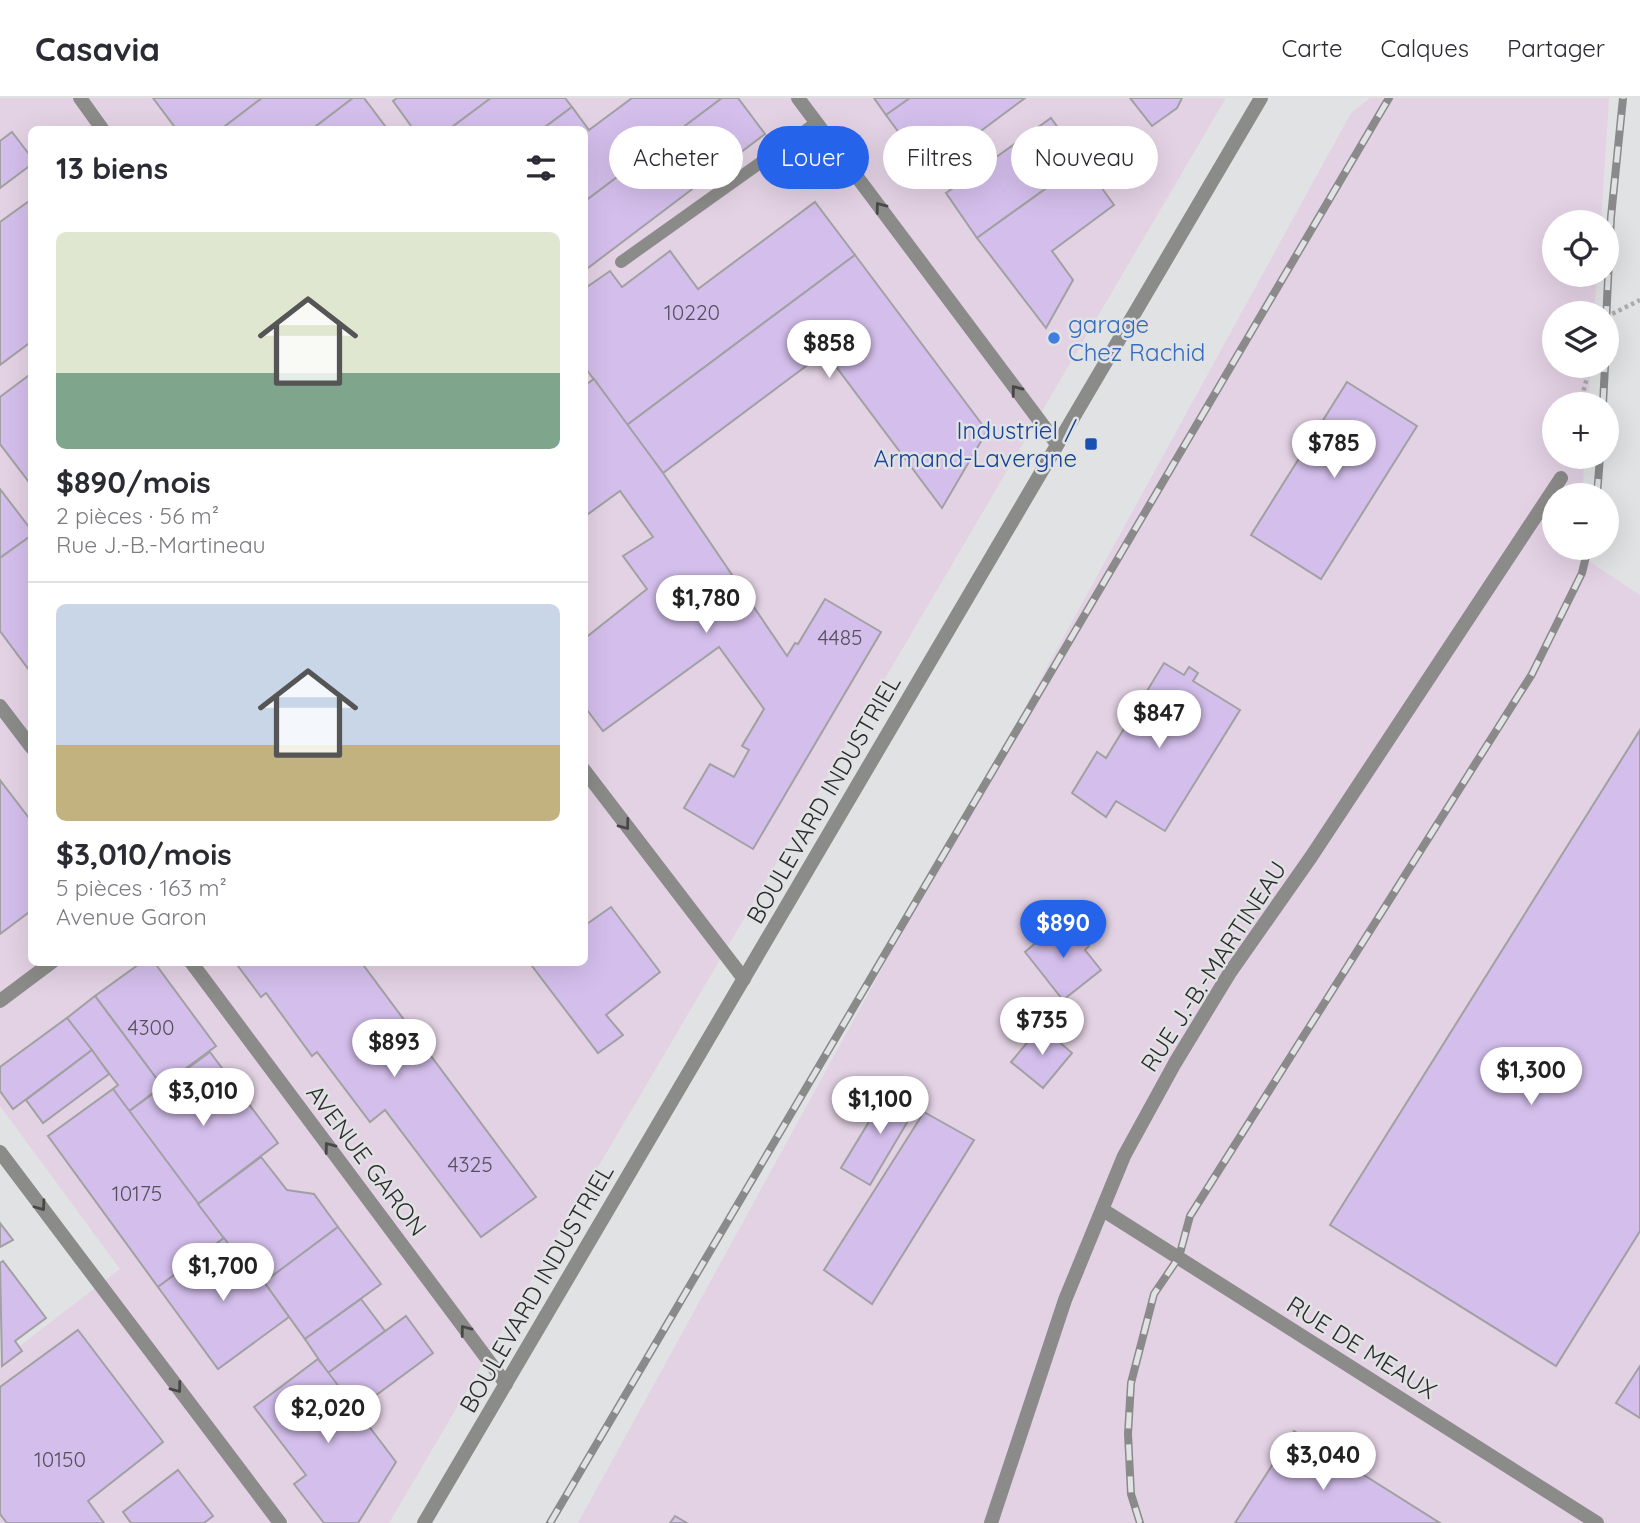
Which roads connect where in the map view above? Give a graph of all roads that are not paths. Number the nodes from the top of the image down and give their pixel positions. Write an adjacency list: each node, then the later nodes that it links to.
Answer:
1 (80, 98): 5 (street)
2 (798, 98): 4 (street)
3 (1261, 98): 7 (street, BOULEVARD INDUSTRIEL)
4 (816, 122): 6 (lane); 7 (street, one-way to 4)
5 (100, 126)
6 (621, 262)
7 (1057, 444): 14 (street, BOULEVARD INDUSTRIEL)
8 (1561, 478): 17 (street, RUE J.-B.-MARTINEAU)
9 (0, 706): 10 (street)
10 (28, 743)
11 (588, 775): 14 (street, one-way to 14)
12 (47, 966): 15 (street)
13 (194, 966): 18 (street, AVENUE GARON, one-way to 13)
14 (744, 979): 18 (street, BOULEVARD INDUSTRIEL)
15 (0, 1001)
16 (0, 1152): 19 (street, one-way to 19)
17 (1103, 1210): 21 (street, RUE J.-B.-MARTINEAU); 22 (street, RUE DE MEAUX)
18 (506, 1384): 20 (street, BOULEVARD INDUSTRIEL)
19 (280, 1523)
20 (424, 1523)
21 (991, 1523)
22 (1597, 1523)

